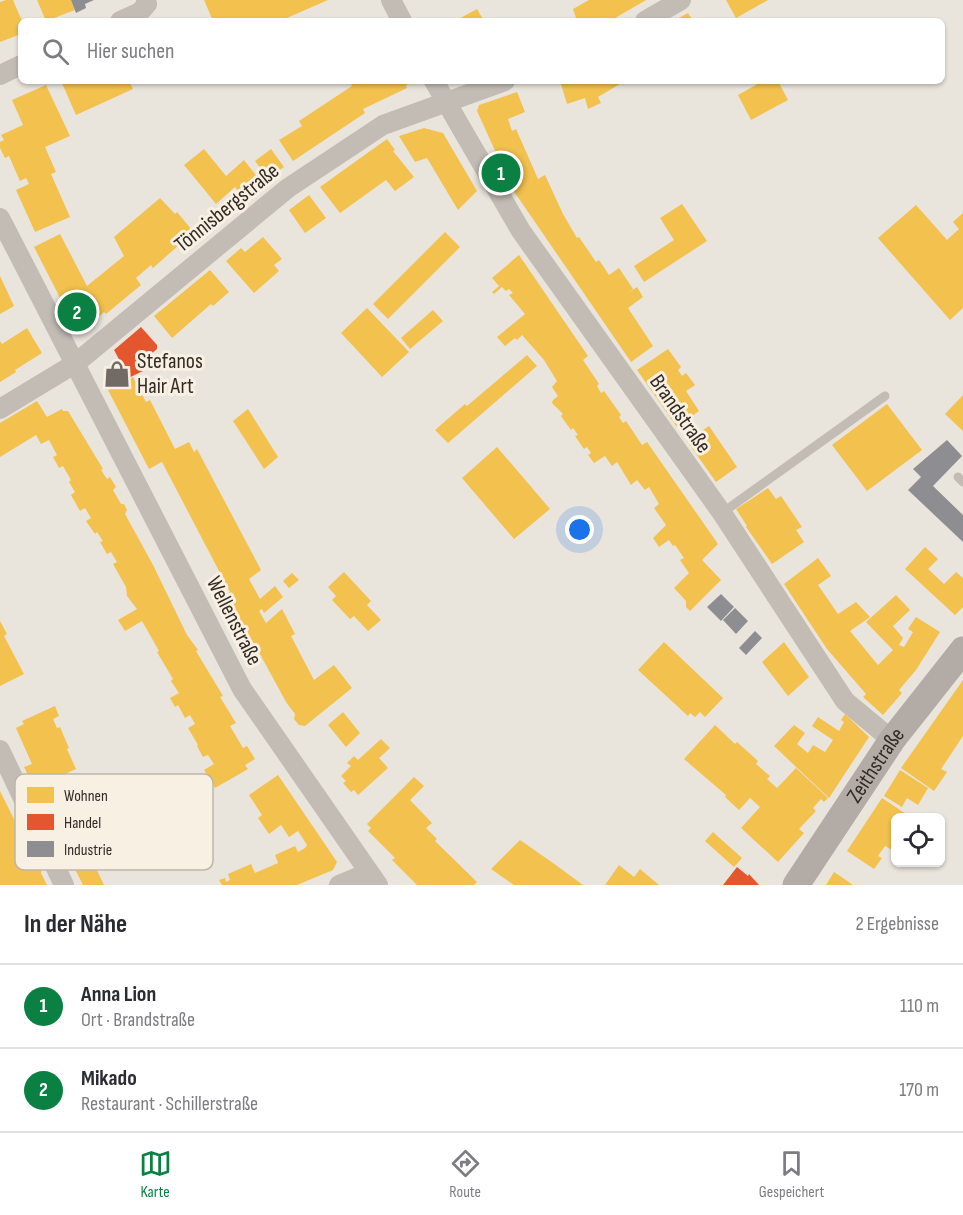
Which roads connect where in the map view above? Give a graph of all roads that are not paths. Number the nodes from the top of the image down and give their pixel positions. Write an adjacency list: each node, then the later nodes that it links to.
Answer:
1 (391, 0): 5 (street)
2 (681, 0): 6 (street)
3 (150, 1): 4 (street)
4 (127, 18)
5 (400, 18)
6 (650, 18)
7 (18, 66): 8 (street)
8 (0, 75)
9 (436, 84): 11 (street, Brandstraße)
10 (498, 84): 11 (street, Tönnisbergstraße)
11 (445, 103): 13 (street, Tönnisbergstraße); 16 (street, Brandstraße)
12 (0, 218): 13 (street, Wellenstraße)
13 (76, 363): 15 (street, Tönnisbergstraße); 22 (street, Wellenstraße)
14 (885, 396): 16 (lane)
15 (0, 409)
16 (722, 513): 18 (street, Brandstraße)
17 (963, 650): 18 (street, Zeithstraße)
18 (892, 740): 25 (street, Zeithstraße)
19 (0, 750): 20 (street)
20 (15, 782)
21 (57, 870): 23 (street)
22 (373, 879): 24 (street)
23 (64, 885)
24 (339, 885)
25 (796, 885)

